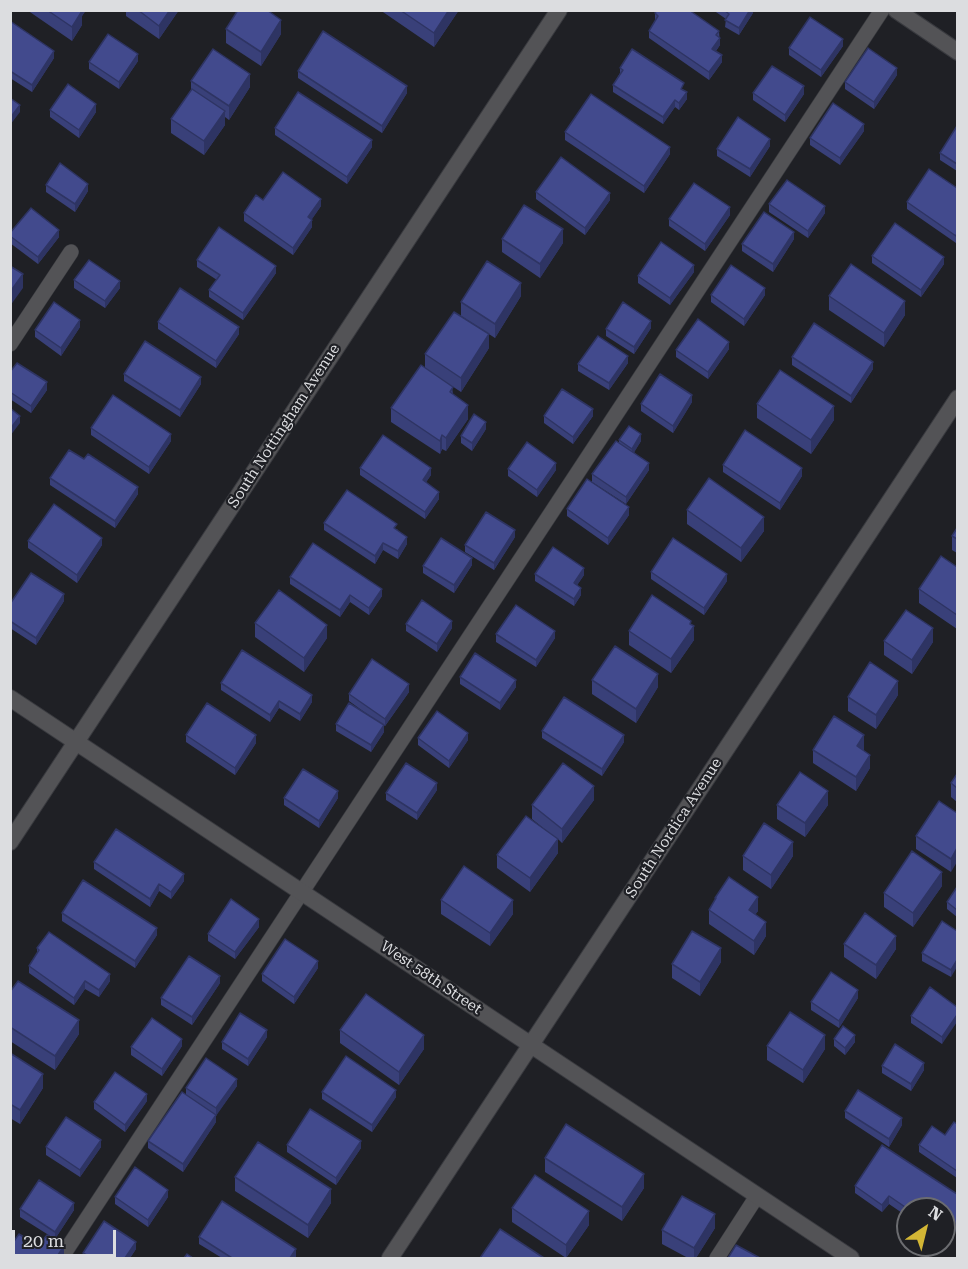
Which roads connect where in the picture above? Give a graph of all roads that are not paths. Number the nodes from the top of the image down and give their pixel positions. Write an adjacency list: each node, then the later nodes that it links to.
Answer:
1 (559, 10): 9 (street, South Nottingham Avenue)
2 (882, 10): 11 (lane)
3 (896, 10): 4 (street)
4 (957, 52)
5 (71, 252): 6 (lane)
6 (10, 344)
7 (957, 398): 12 (street, South Nordica Avenue)
8 (10, 698): 9 (street, West 58th Street)
9 (76, 741): 10 (street, South Nottingham Avenue); 11 (street, West 58th Street)
10 (10, 843)
11 (302, 892): 12 (street, West 58th Street); 14 (lane)
12 (531, 1045): 13 (street, West 58th Street); 15 (street, South Nordica Avenue)
13 (757, 1196): 16 (lane); 17 (street, West 58th Street)
14 (61, 1258)
15 (390, 1258)
16 (717, 1258)
17 (850, 1258)

